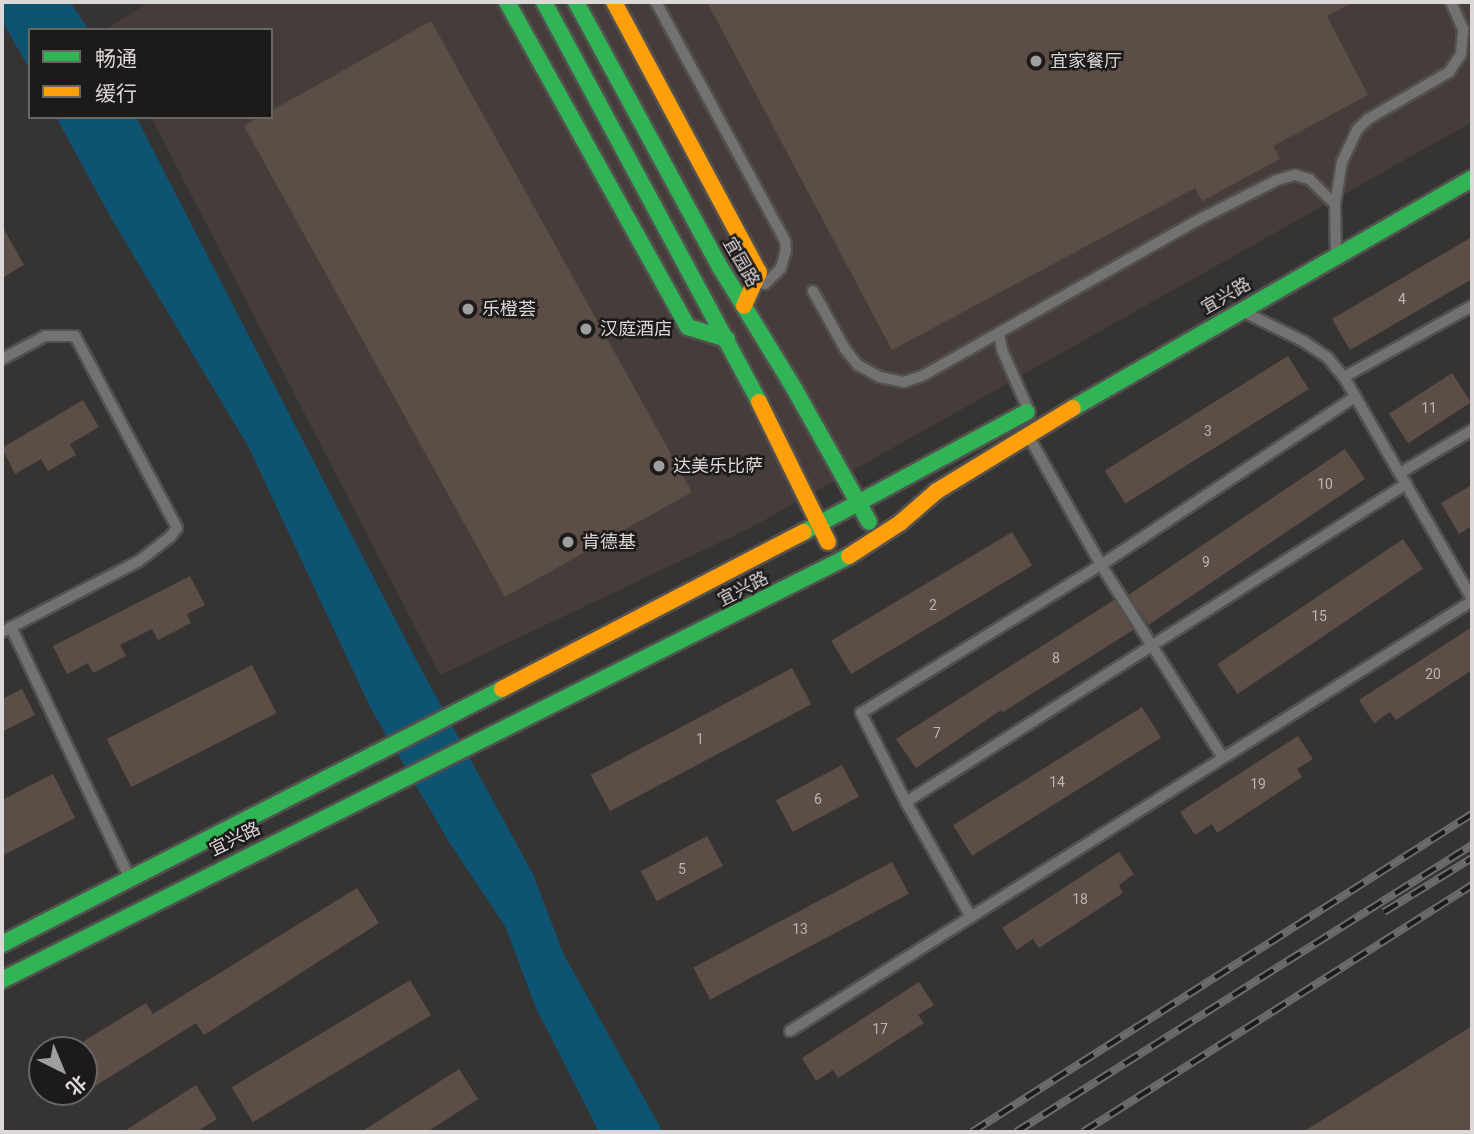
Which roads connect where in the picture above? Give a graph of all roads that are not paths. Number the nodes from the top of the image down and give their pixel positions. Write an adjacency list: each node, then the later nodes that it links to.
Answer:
1 (507, 2): 17 (street)
2 (544, 2): 17 (street)
3 (576, 2): 13 (street, 宜园路)
4 (614, 2): 13 (street)
5 (656, 2): 13 (lane)
6 (1451, 2): 8 (lane)
7 (1472, 179): 11 (street, 宜兴路)
8 (1335, 204): 9 (lane); 16 (lane)
9 (1343, 232): 10 (street); 11 (lane)
10 (1313, 249)
11 (1335, 256): 15 (street, 宜兴路)
12 (813, 291): 16 (lane)
13 (744, 306): 25 (street, 宜园路)
14 (1472, 306): 19 (lane)
15 (1240, 310): 19 (lane); 23 (street, 宜兴路)
16 (999, 334): 21 (lane)
17 (727, 339): 26 (street)
18 (2, 359): 31 (lane)
19 (1345, 377): 20 (lane)
20 (1356, 397): 24 (lane); 29 (lane)
21 (1034, 408): 23 (lane); 25 (street, 宜兴路)
22 (1472, 430): 24 (lane)
23 (1032, 432): 27 (street, 宜兴路); 29 (lane)
24 (1403, 478): 30 (lane); 32 (lane)
25 (859, 503): 26 (street, 宜兴路); 27 (street, 宜园路)
26 (820, 524): 28 (street); 35 (street, 宜兴路)
27 (878, 539): 28 (street, 宜兴路)
28 (838, 563): 38 (street, 宜兴路)
29 (1101, 565): 32 (lane); 34 (lane)
30 (1472, 600): 33 (lane)
31 (6, 629): 35 (lane)
32 (1153, 645): 33 (lane); 34 (lane)
33 (1223, 758): 36 (lane)
34 (906, 802): 36 (lane)
35 (130, 879): 37 (street, 宜兴路)
36 (971, 917): 39 (lane)
37 (2, 944)
38 (2, 980)
39 (790, 1031)

